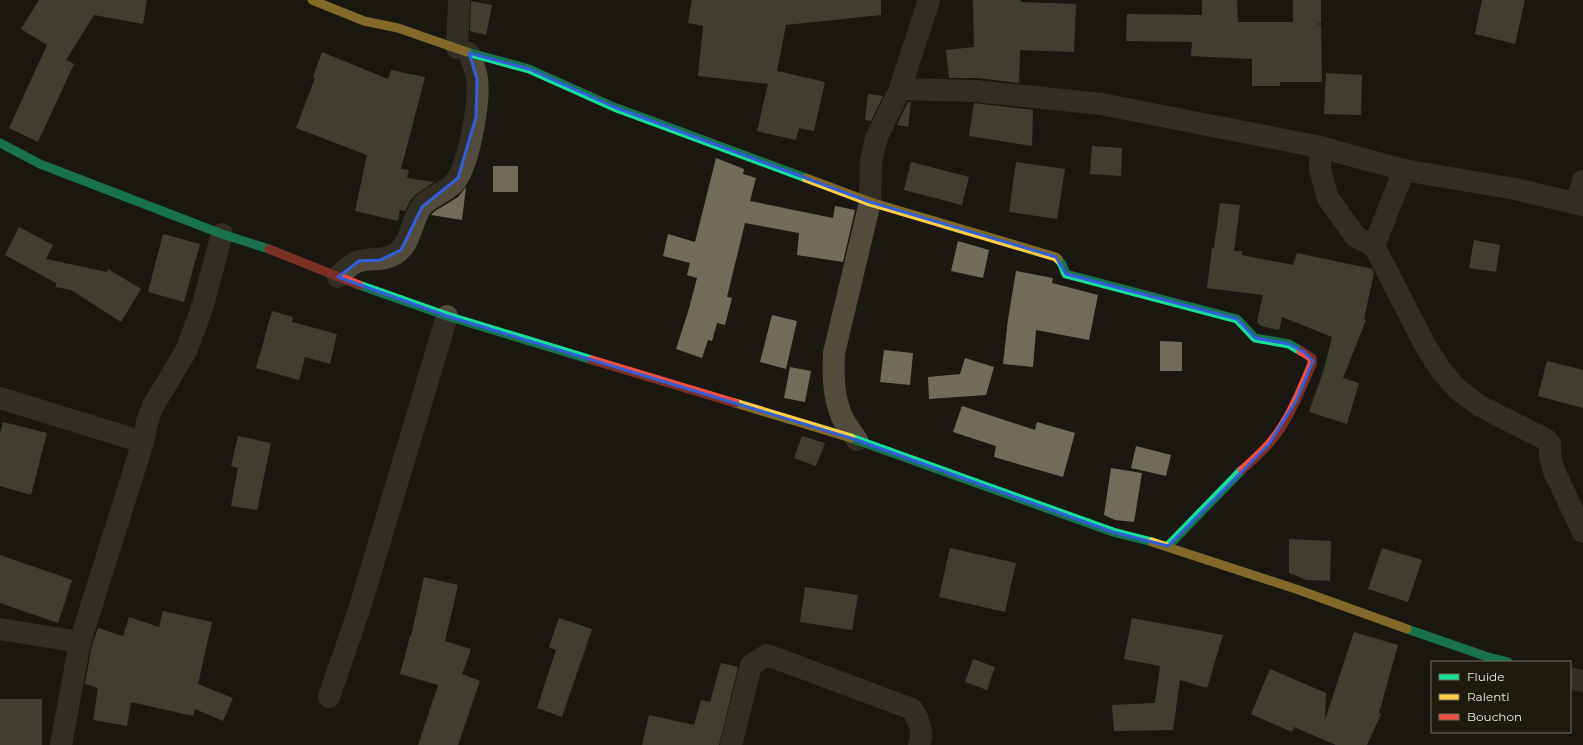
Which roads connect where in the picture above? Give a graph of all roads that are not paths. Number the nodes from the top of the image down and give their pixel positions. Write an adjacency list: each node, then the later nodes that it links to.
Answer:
1 (312, 0): 4 (street)
2 (459, 0): 4 (street)
3 (928, 0): 5 (street)
4 (463, 50): 10 (street); 14 (street)
5 (900, 89): 7 (street); 10 (street)
6 (0, 143): 12 (street)
7 (1320, 147): 8 (street); 13 (street)
8 (1404, 170): 11 (street); 13 (street)
9 (1583, 181): 11 (street)
10 (870, 202): 17 (street); 20 (street)
11 (1580, 204)
12 (222, 234): 14 (street); 18 (street)
13 (1374, 246): 19 (street)
14 (338, 277): 15 (street)
15 (447, 316): 17 (street); 26 (street)
16 (0, 398): 18 (street)
17 (856, 440): 20 (street)
18 (143, 442): 22 (street)
19 (1583, 532)
20 (1168, 546): 23 (street)
21 (0, 628): 22 (street)
22 (80, 642): 27 (street)
23 (1504, 661)
24 (1571, 678): 25 (street)
25 (1583, 681)
26 (329, 697)
27 (61, 745)
28 (731, 745): 29 (street)
29 (919, 745)

